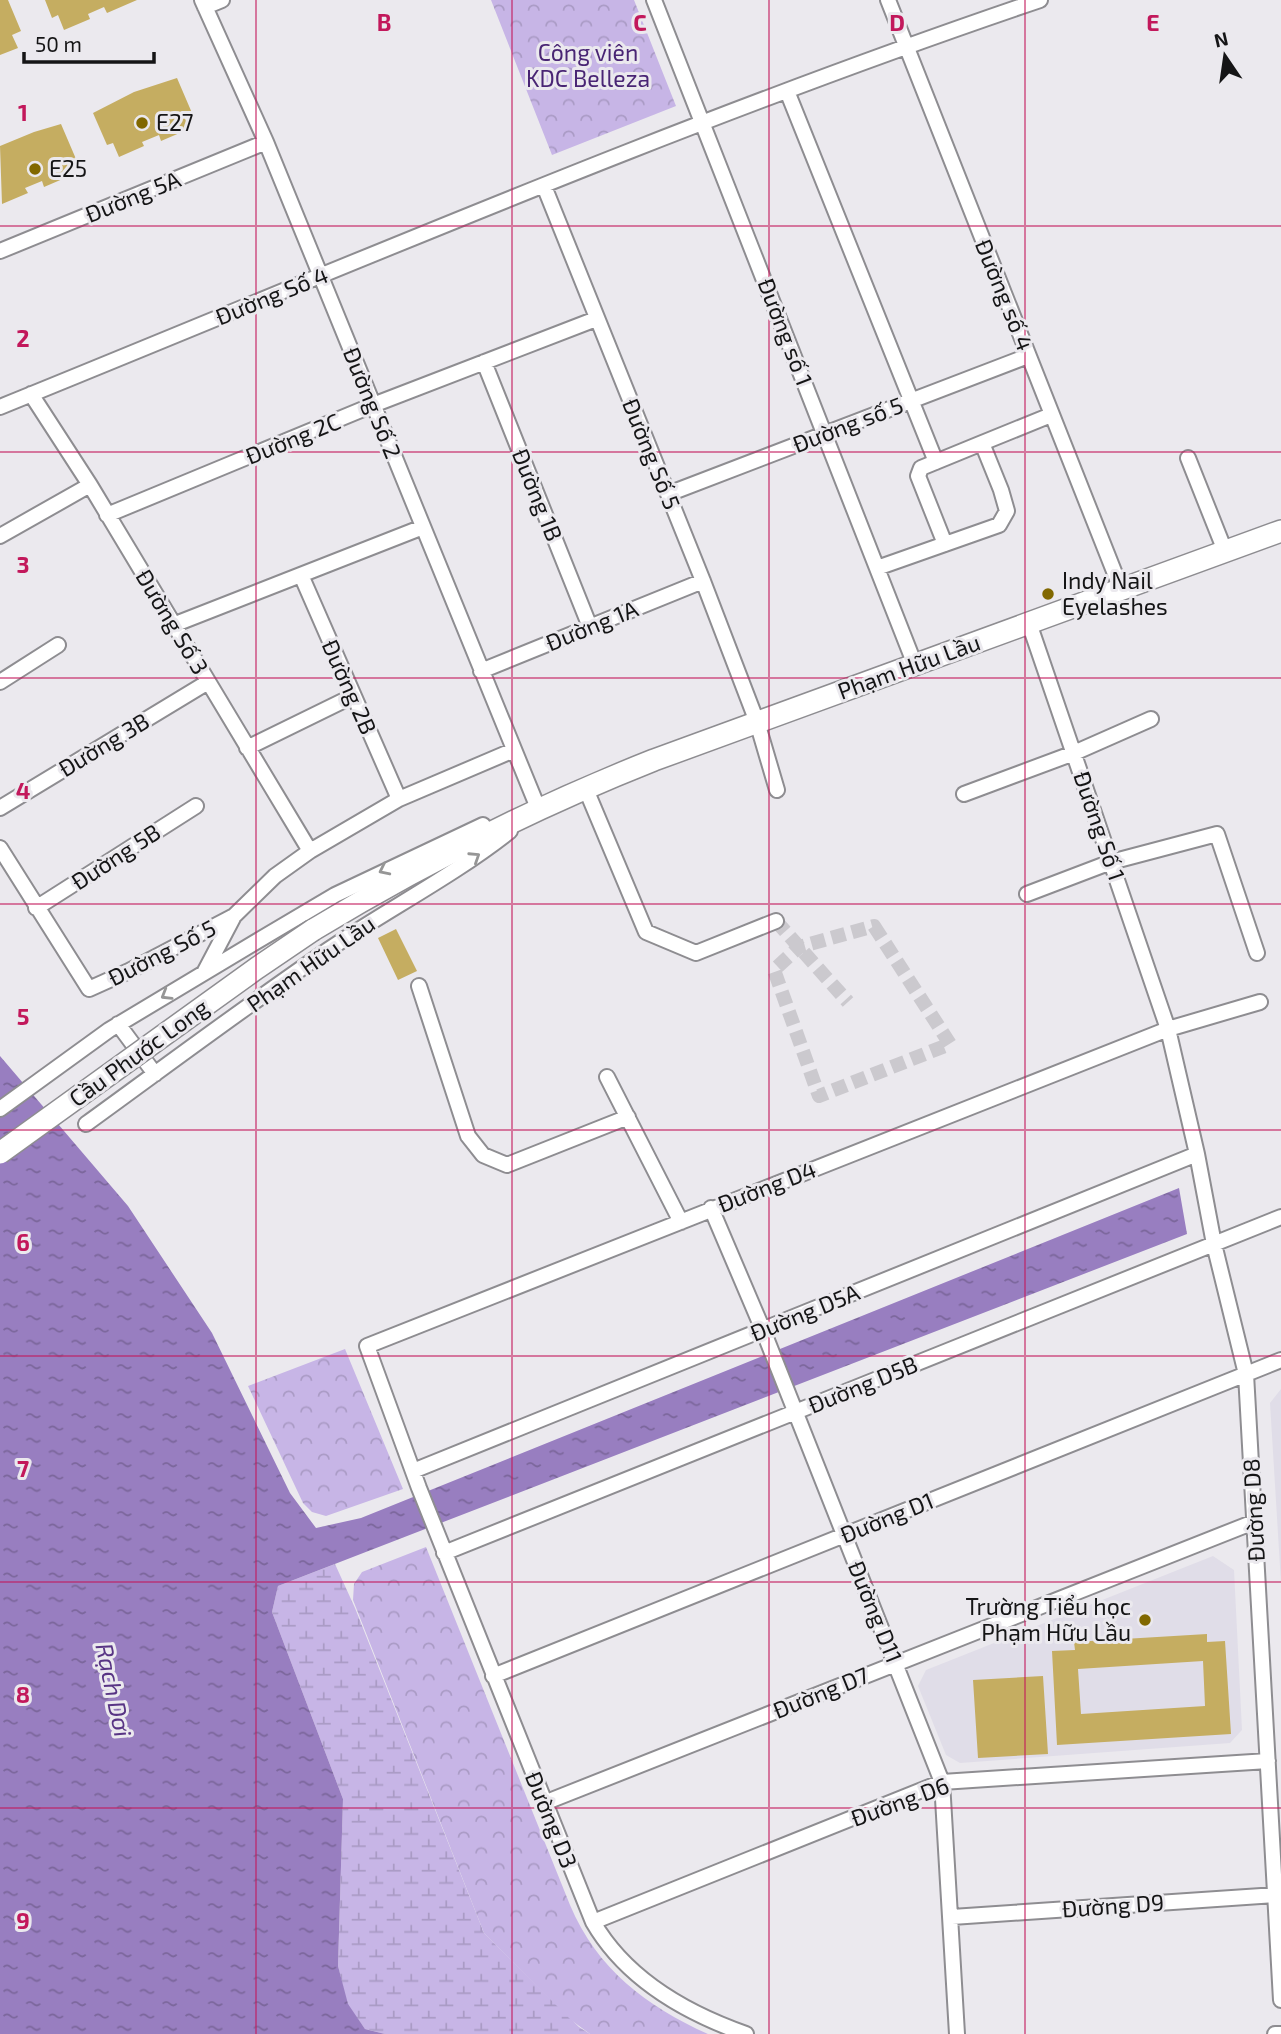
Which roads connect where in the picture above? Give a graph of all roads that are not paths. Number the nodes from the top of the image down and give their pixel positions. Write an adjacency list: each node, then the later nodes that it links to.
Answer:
1 (222, 0): 5 (street)
2 (654, 0): 8 (street, Đường số 1)
3 (888, 0): 6 (street, Đường số 4)
4 (1040, 0): 6 (street)
5 (204, 3): 9 (street, Đường Số 2)
6 (906, 46): 7 (street); 14 (street, Đường số 4)
7 (786, 91): 8 (street); 17 (street)
8 (703, 124): 10 (street); 21 (street, Đường số 1)
9 (266, 142): 11 (street, Đường 5A); 12 (street, Đường Số 2)
10 (544, 186): 12 (street, Đường Số 4); 13 (street, Đường Số 5)
11 (0, 251)
12 (321, 276): 16 (street, Đường Số 4); 18 (street, Đường Số 2)
13 (596, 319): 15 (street, Đường 2C); 26 (street, Đường Số 5)
14 (1028, 356): 17 (street, Đường số 5); 20 (street, Đường số 4)
15 (484, 362): 18 (street, Đường 2C); 39 (street, Đường 1B)
16 (31, 394): 19 (street, Đường Số 4); 25 (street, Đường Số 3)
17 (911, 401): 21 (street, Đường số 5); 24 (street)
18 (373, 405): 27 (street, Đường 2C); 28 (street, Đường Số 2)
19 (0, 407)
20 (1051, 415): 22 (street); 36 (street, Đường số 4)
21 (825, 434): 26 (street, Đường số 5); 33 (street, Đường số 1)
22 (982, 443): 24 (street); 31 (street)
23 (1188, 457): 32 (street)
24 (936, 462): 31 (street)
25 (90, 485): 27 (street, Đường Số 3); 30 (street)
26 (668, 494): 35 (street, Đường Số 5)
27 (107, 515): 38 (street, Đường Số 3)
28 (423, 527): 34 (street); 42 (street, Đường Số 2)
29 (1281, 531): 32 (main road, Phạm Hữu Lầu)
30 (0, 536)
31 (945, 544): 33 (street)
32 (1225, 551): 36 (main road, Phạm Hữu Lầu)
33 (877, 568): 41 (street, Đường số 1)
34 (300, 575): 38 (street); 45 (street, Đường 2B)
35 (703, 581): 39 (street, Đường 1A); 47 (street, Đường Số 5)
36 (1121, 589): 37 (main road, Phạm Hữu Lầu)
37 (1029, 623): 41 (main road, Phạm Hữu Lầu); 50 (street, Đường Số 1)
38 (173, 625): 44 (street, Đường Số 3)
39 (590, 627): 42 (street, Đường 1A)
40 (58, 645): 43 (street)
41 (915, 665): 47 (main road, Phạm Hữu Lầu)
42 (481, 671): 49 (street, Đường Số 2)
43 (0, 682)
44 (208, 682): 48 (street, Đường Số 3); 56 (street, Đường 3B)
45 (353, 696): 48 (street); 54 (street, Đường 2B)
46 (1151, 719): 50 (street)
47 (757, 723): 51 (main road, Phạm Hữu Lầu); 52 (street, Đường Số 5)
48 (247, 748): 59 (street, Đường Số 3)
49 (514, 750): 54 (street); 57 (street, Đường Số 2)
50 (1074, 753): 53 (street); 60 (street, Đường Số 1)
51 (585, 788): 57 (main road, Phạm Hữu Lầu); 64 (street)
52 (777, 790)
53 (964, 794)
54 (398, 799): 59 (street)
55 (196, 806): 62 (street, Đường 5B)
56 (0, 808)
57 (538, 808): 65 (main road, Phạm Hữu Lầu); 67 (street, Phạm Hữu Lầu, one-way to 67); 72 (street, Phạm Hữu Lầu, one-way to 57)
58 (0, 848): 62 (street, Đường Số 5)
59 (310, 851): 63 (street)
60 (1111, 862): 61 (street); 66 (street); 71 (street, Đường Số 1)
61 (1027, 894)
62 (36, 908): 63 (street, Đường Số 5)
63 (233, 916): 67 (street)
64 (776, 920)
65 (313, 930): 77 (main road, Cầu Phước Long, bridge)
66 (1257, 953)
67 (205, 972): 70 (street, Phạm Hữu Lầu, one-way to 70)
68 (419, 986): 75 (street)
69 (1260, 1002): 71 (street, Đường D4)
70 (113, 1027): 72 (street); 74 (street, Cầu Phước Long)
71 (1168, 1029): 78 (street, Đường D8); 79 (street, Đường D4)
72 (155, 1074): 76 (street, Phạm Hữu Lầu)
73 (607, 1077): 75 (street)
74 (0, 1109)
75 (628, 1117): 81 (street)
76 (86, 1124)
77 (0, 1153)
78 (1197, 1154): 82 (street, Đường D8); 83 (street, Đường D5A)
79 (711, 1208): 81 (street, Đường D4); 83 (street, Đường D11)
80 (1281, 1217): 82 (street, Đường D5B)
81 (681, 1222): 87 (street, Đường D4)
82 (1214, 1244): 85 (street, Đường D8); 86 (street, Đường D5B)
83 (763, 1330): 86 (street, Đường D11); 87 (street, Đường D5A)
84 (1281, 1360): 85 (street, Đường D1)
85 (1246, 1374): 88 (street, Đường D8); 89 (street, Đường D1)
86 (793, 1406): 89 (street, Đường D11); 90 (street, Đường D5B)
87 (413, 1471): 90 (street, Đường D3)
88 (1254, 1522): 91 (street, Đường D7); 93 (street, Đường D8)
89 (844, 1535): 91 (street, Đường D11); 92 (street, Đường D1)
90 (444, 1553): 92 (street, Đường D3)
91 (895, 1664): 94 (street, Đường D11); 95 (street, Đường D7)
92 (493, 1676): 95 (street, Đường D3)
93 (1268, 1761): 94 (street, Đường D6); 96 (street, Đường D8)
94 (942, 1782): 97 (street, Đường D11); 98 (street, Đường D6)
95 (544, 1803): 98 (street, Đường D3)
96 (1275, 1895): 97 (street, Đường D9); 99 (street, Đường D8)
97 (951, 1917): 101 (street, Đường D11)
98 (593, 1922): 100 (street, Đường D3)
99 (1281, 2000)
100 (746, 2034)
101 (957, 2034)
102 (1275, 2034): 103 (street)
103 (1281, 2034)

